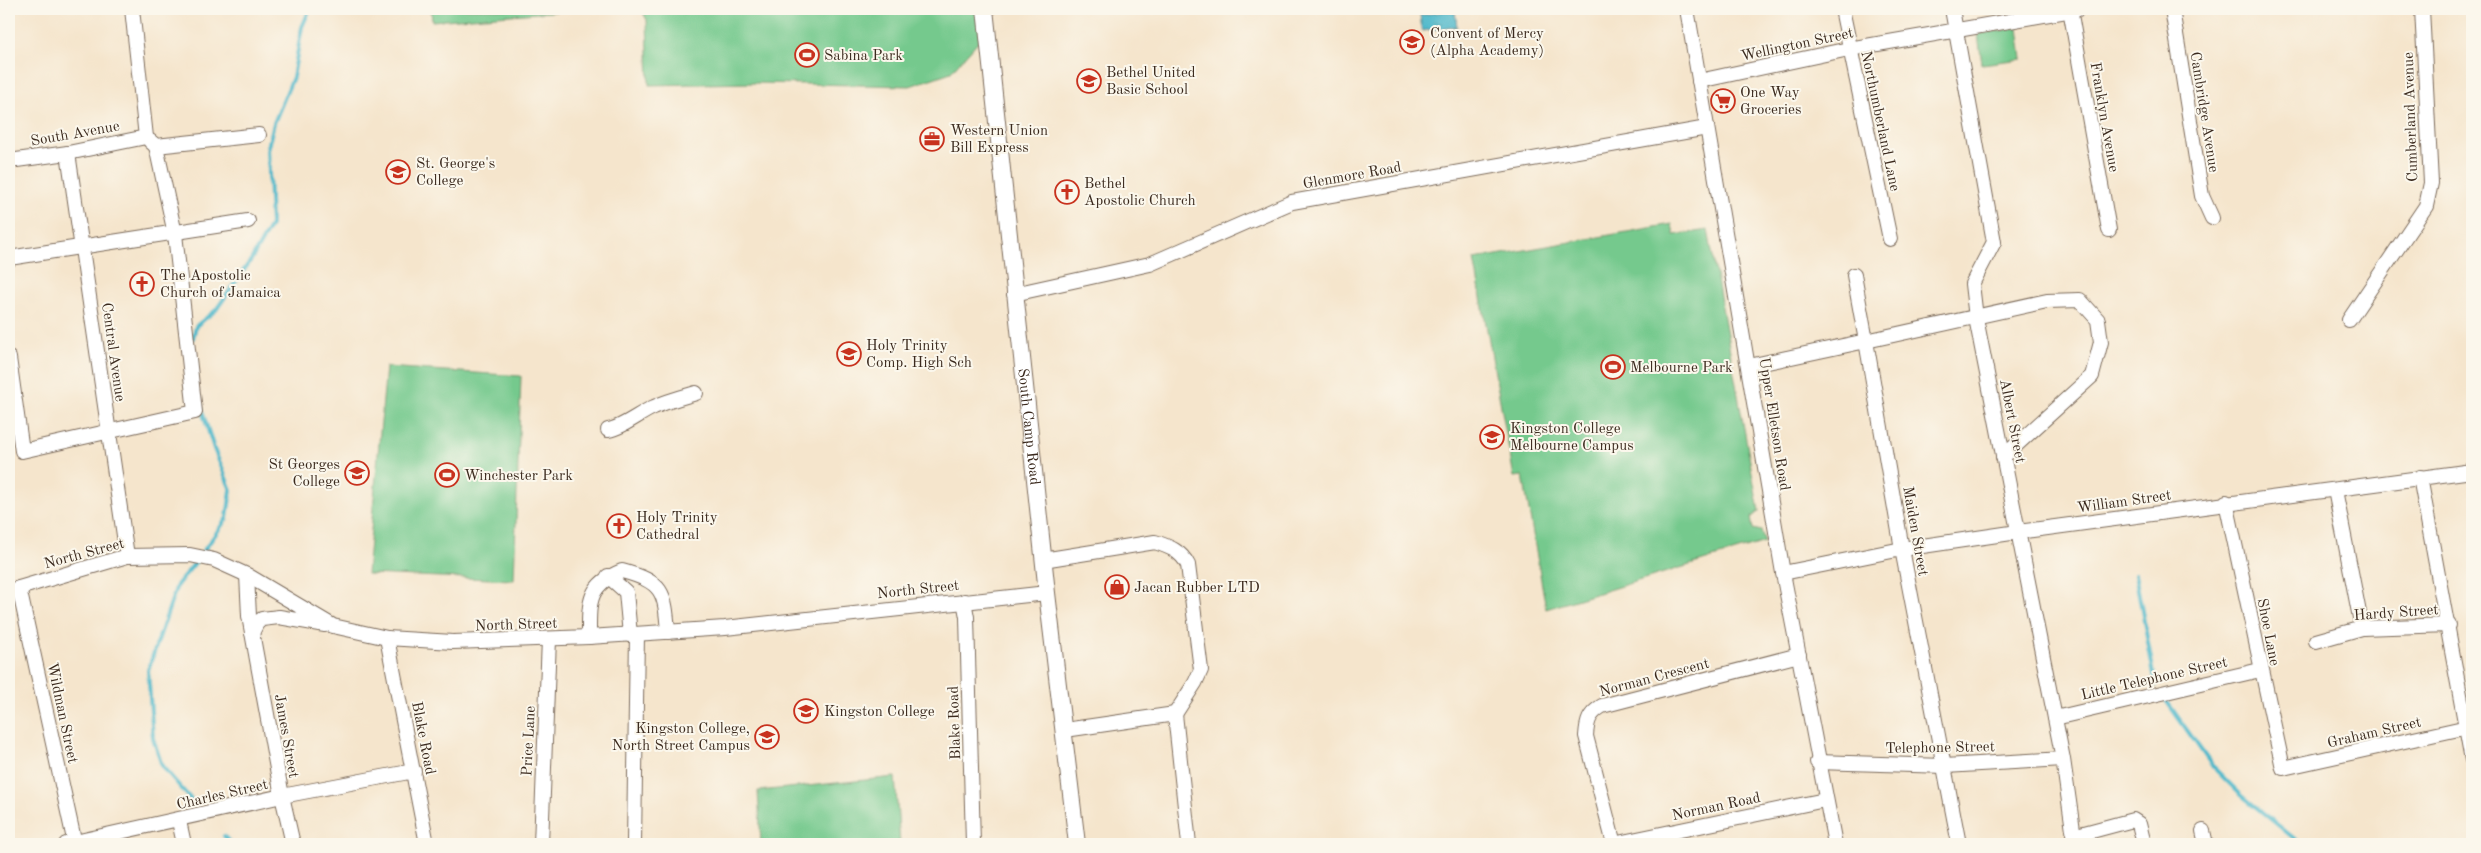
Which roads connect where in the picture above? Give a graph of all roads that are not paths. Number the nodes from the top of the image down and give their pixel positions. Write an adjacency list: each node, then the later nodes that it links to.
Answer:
1 (132, 9): 14 (street)
2 (985, 9): 25 (main road, South Camp Road)
3 (1688, 9): 11 (street, Upper Elletson Road)
4 (1842, 9): 10 (street, Northumberland Lane)
5 (1952, 9): 9 (street, Albert Street)
6 (2073, 9): 9 (street, Wellington Street); 19 (street, Franklyn Avenue)
7 (2172, 9): 17 (street, Cambridge Avenue)
8 (2422, 9): 27 (street, Cumberland Avenue)
9 (1955, 30): 10 (street, Wellington Street); 26 (street, Albert Street)
10 (1849, 49): 11 (street, Wellington Street); 21 (street, Northumberland Lane)
11 (1699, 81): 12 (street, Upper Elletson Road)
12 (1706, 128): 25 (street, Glenmore Road); 30 (street, Upper Elletson Road)
13 (259, 135): 14 (street, South Avenue)
14 (151, 142): 15 (street, South Avenue); 20 (street)
15 (68, 153): 16 (street, South Avenue); 22 (street, Central Avenue)
16 (9, 161)
17 (2212, 218)
18 (248, 221): 20 (street)
19 (2109, 230)
20 (175, 234): 22 (street); 33 (street)
21 (1890, 239)
22 (82, 246): 23 (street); 33 (street, Central Avenue)
23 (9, 258)
24 (1854, 275): 28 (street, Maiden Street)
25 (1014, 294): 42 (main road, South Camp Road)
26 (1976, 318): 28 (street); 34 (street, Albert Street); 34 (street)
27 (2349, 320)
28 (1866, 341): 30 (street); 40 (street, Maiden Street)
29 (9, 358): 33 (street)
30 (1749, 366): 43 (street, Upper Elletson Road)
31 (696, 393): 32 (street)
32 (608, 430)
33 (109, 431): 41 (street, Central Avenue)
34 (2003, 457): 39 (street, Albert Street)
35 (2472, 471): 36 (street, William Street)
36 (2420, 477): 37 (street, William Street); 51 (street)
37 (2335, 490): 38 (street, William Street); 53 (street)
38 (2226, 502): 39 (street, William Street); 62 (street, Shoe Lane)
39 (2018, 532): 40 (street, William Street); 64 (street, Albert Street)
40 (1902, 549): 43 (street, William Street); 70 (street, Maiden Street)
41 (127, 556): 44 (street, North Street); 47 (street, North Street)
42 (1043, 560): 49 (main road, South Camp Road); 63 (street)
43 (1782, 572): 61 (street, Upper Elletson Road)
44 (247, 575): 52 (street, North Street); 55 (street, James Street)
45 (638, 575): 46 (street); 48 (street); 54 (street)
46 (608, 576): 48 (street); 57 (street)
47 (14, 589): 77 (street, Wildman Street)
48 (626, 592): 56 (street)
49 (1047, 593): 50 (street, North Street); 66 (main road, South Camp Road)
50 (964, 601): 54 (street, North Street); 83 (street, Blake Road)
51 (2449, 624): 53 (street, Hardy Street); 65 (street)
52 (334, 626): 55 (street); 58 (street, North Street)
53 (2362, 628): 60 (street, Hardy Street)
54 (668, 632): 56 (street, North Street)
55 (252, 633): 73 (street, James Street)
56 (634, 634): 57 (street, North Street); 82 (street)
57 (589, 637): 59 (street, North Street)
58 (387, 638): 59 (street, North Street); 72 (street, Blake Road)
59 (549, 639): 81 (street, Price Lane)
60 (2316, 642)
61 (1799, 655): 69 (street, Upper Elletson Road); 86 (street, Norman Crescent)
62 (2260, 670): 64 (street, Little Telephone Street); 71 (street, Shoe Lane)
63 (1175, 714): 66 (street); 85 (street)
64 (2055, 718): 67 (street, Albert Street)
65 (2469, 727): 68 (street); 71 (street, Graham Street)
66 (1065, 730): 84 (main road, South Camp Road)
67 (2063, 759): 70 (street, Telephone Street); 76 (street, Albert Street)
68 (2472, 760)
69 (1817, 762): 70 (street, Telephone Street); 74 (street, Upper Elletson Road)
70 (1945, 766): 88 (street, Maiden Street)
71 (2283, 768)
72 (414, 771): 73 (street, Charles Street); 80 (street, Blake Road)
73 (282, 796): 75 (street, Charles Street); 79 (street, James Street)
74 (1825, 800): 86 (street, Norman Road); 87 (street, Upper Elletson Road)
75 (179, 821): 77 (street, Charles Street); 78 (street)
76 (2074, 840): 89 (street)
77 (72, 844)
78 (184, 844)
79 (293, 844)
80 (427, 844)
81 (541, 844)
82 (634, 844)
83 (974, 844)
84 (1077, 844)
85 (1189, 844)
86 (1613, 844)
87 (1835, 844)
88 (1959, 844)
89 (2144, 844)

